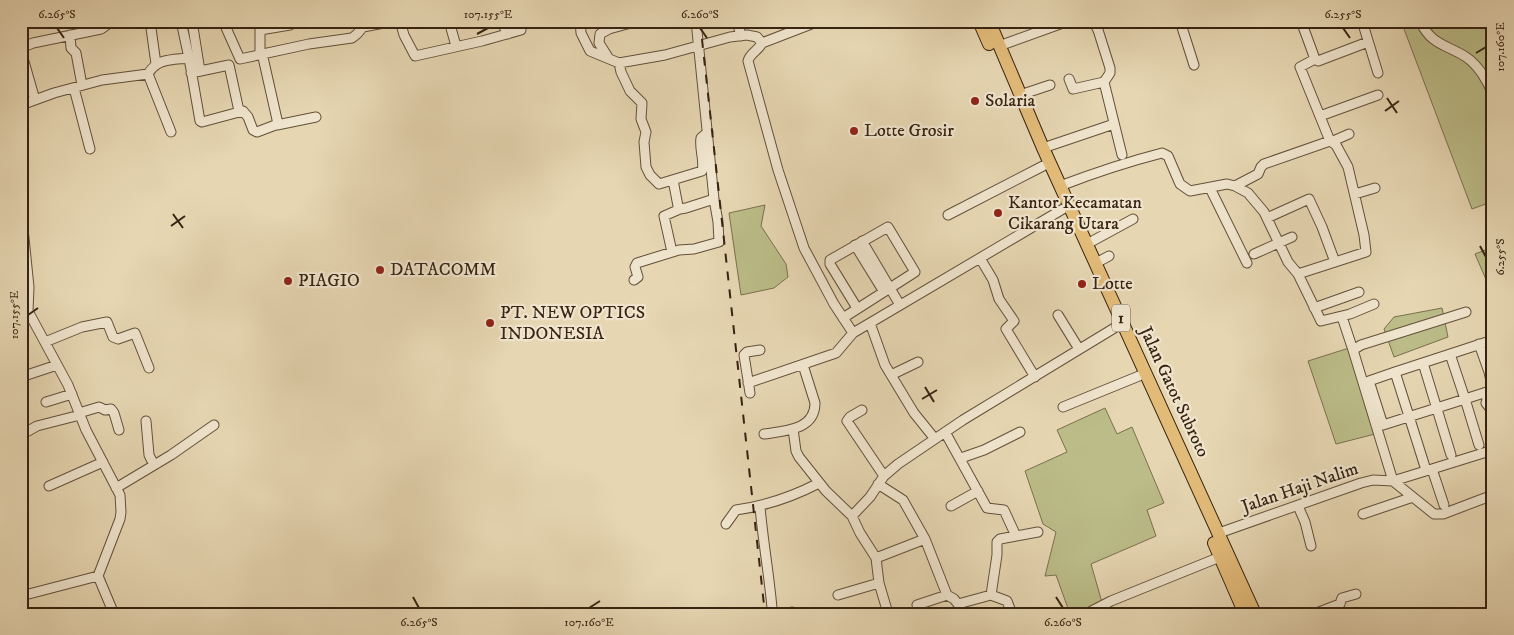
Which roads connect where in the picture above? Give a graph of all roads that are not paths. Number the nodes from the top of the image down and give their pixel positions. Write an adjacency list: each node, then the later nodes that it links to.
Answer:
1 (112, 21): 27 (street)
2 (150, 21): 39 (street)
3 (181, 21): 36 (street)
4 (192, 21): 41 (street)
5 (223, 21): 35 (street)
6 (292, 21): 35 (street)
7 (394, 21): 24 (street)
8 (400, 21): 32 (street)
9 (450, 21): 32 (street)
10 (501, 21): 26 (street)
11 (580, 21): 38 (street)
12 (638, 21): 38 (street)
13 (696, 21): 31 (street)
14 (737, 21): 28 (street)
15 (819, 21): 30 (street)
16 (979, 21): 65 (highway, Jalan Gatot Subroto / 1)
17 (989, 21): 33 (highway, Jalan Gatot Subroto / 1)
18 (1093, 21): 45 (street)
19 (1180, 21): 40 (street)
20 (1301, 21): 37 (street)
21 (1362, 21): 29 (street)
22 (1420, 21): 50 (street)
23 (1060, 24): 33 (street)
24 (360, 25): 35 (street)
25 (521, 30): 26 (street)
26 (508, 34): 32 (street)
27 (70, 35): 34 (street); 47 (street)
28 (741, 36): 30 (street); 31 (street)
29 (1368, 42): 37 (street); 42 (street)
30 (762, 43): 104 (street)
31 (698, 45): 38 (street); 59 (street)
32 (456, 46)
33 (999, 46): 48 (highway, Jalan Gatot Subroto / 1)
34 (21, 50): 51 (street)
35 (261, 54): 57 (street)
36 (189, 58): 39 (street); 41 (street)
37 (1315, 59): 54 (street)
38 (615, 62): 66 (street)
39 (156, 64): 43 (street)
40 (1194, 65)
41 (196, 72): 53 (street); 53 (street)
42 (1378, 73)
43 (148, 74): 47 (street); 58 (street)
44 (1069, 79): 45 (street)
45 (1104, 82): 56 (street)
46 (1050, 85): 48 (street)
47 (78, 87): 51 (street); 63 (street)
48 (1020, 95): 62 (highway, Jalan Gatot Subroto / 1)
49 (1378, 95): 54 (street)
50 (1493, 95)
51 (35, 100): 52 (street)
52 (21, 105)
53 (239, 111): 57 (street)
54 (1320, 116): 61 (street)
55 (316, 117): 57 (street)
56 (1114, 124): 62 (street); 64 (street)
57 (277, 126)
58 (171, 132)
59 (708, 132): 66 (street); 72 (street)
60 (1349, 134): 61 (street)
61 (1331, 141): 68 (street); 71 (street)
62 (1043, 148): 67 (highway, Jalan Gatot Subroto / 1)
63 (90, 149)
64 (1122, 155)
65 (1043, 166): 75 (highway, Jalan Gatot Subroto / 1); 76 (street)
66 (673, 180): 74 (street)
67 (1060, 186): 69 (street); 81 (highway, Jalan Gatot Subroto / 1)
68 (1235, 186): 69 (street); 77 (street)
69 (1210, 188): 89 (street)
70 (1375, 188): 71 (street)
71 (1355, 194): 87 (street)
72 (714, 199): 74 (street); 83 (street)
73 (21, 209): 90 (street)
74 (680, 209): 83 (street)
75 (1063, 210): 86 (street); 107 (highway, Jalan Gatot Subroto / 1)
76 (948, 215)
77 (1267, 218): 82 (street); 87 (street)
78 (1133, 219): 81 (street)
79 (1292, 237): 82 (street)
80 (858, 243): 93 (street); 93 (street); 99 (street)
81 (1087, 244): 88 (highway, Jalan Gatot Subroto / 1)
82 (1279, 244): 84 (street); 91 (street)
83 (672, 252): 92 (street)
84 (1254, 254)
85 (1109, 256): 88 (street)
86 (980, 258): 96 (street); 126 (street)
87 (1336, 262): 91 (street)
88 (1096, 263): 172 (highway, Jalan Gatot Subroto / 1)
89 (1247, 263)
90 (24, 266): 98 (street)
91 (1298, 274): 100 (street)
92 (634, 280)
93 (887, 290): 96 (street); 99 (street)
94 (1359, 292): 100 (street)
95 (1374, 304): 103 (street)
96 (900, 305): 106 (street)
97 (1493, 307): 105 (street)
98 (24, 308): 110 (street)
99 (857, 308): 104 (street)
100 (1314, 308): 103 (street)
101 (1466, 312): 114 (street)
102 (1058, 315): 112 (street)
103 (1342, 317): 114 (street)
104 (843, 318): 108 (street)
105 (1493, 318)
106 (870, 323): 108 (street); 123 (street)
107 (1116, 327): 112 (street); 125 (highway, Jalan Gatot Subroto / 1)
108 (853, 333): 119 (street)
109 (1493, 340): 111 (street)
110 (45, 342): 118 (street); 120 (street)
111 (1480, 344): 115 (street); 121 (street)
112 (1079, 349): 126 (street)
113 (760, 350): 127 (street)
114 (1353, 350): 156 (street)
115 (1450, 354): 117 (street); 131 (street)
116 (918, 362): 123 (street)
117 (1423, 363): 122 (street); 134 (street)
118 (57, 365): 124 (street); 130 (street)
119 (803, 365): 127 (street); 141 (street)
120 (149, 368)
121 (1491, 371): 128 (street)
122 (1395, 372): 138 (street); 138 (street)
123 (891, 375): 147 (street)
124 (21, 376)
125 (1139, 376): 133 (street); 176 (highway, Jalan Gatot Subroto / 1)
126 (1035, 377): 143 (street)
127 (748, 382): 129 (street)
128 (1493, 390): 131 (street); 136 (street)
129 (750, 393)
130 (72, 394): 132 (street); 137 (street)
131 (1465, 399): 134 (street); 148 (street)
132 (46, 402)
133 (1063, 407)
134 (1436, 408): 138 (street); 150 (street)
135 (862, 410): 155 (street)
136 (1493, 412)
137 (79, 414): 142 (street); 146 (street); 152 (street)
138 (1410, 417): 154 (street)
139 (146, 421): 153 (street)
140 (214, 425): 153 (street)
141 (793, 429): 145 (street); 157 (street)
142 (119, 430)
143 (945, 432): 147 (street); 151 (street)
144 (1020, 432): 151 (street)
145 (764, 434)
146 (21, 435)
147 (935, 439): 155 (street)
148 (1480, 445)
149 (1493, 450): 154 (street, Jalan Haji Nalim)
150 (1452, 455)
151 (960, 458): 161 (street)
152 (103, 462): 159 (street); 160 (street)
153 (154, 465): 160 (street)
154 (1429, 470): 156 (street, Jalan Haji Nalim); 164 (street)
155 (884, 476): 158 (street)
156 (1393, 481): 163 (street); 166 (street, Jalan Haji Nalim)
157 (819, 483): 167 (street); 169 (street)
158 (878, 484): 169 (street); 174 (street)
159 (49, 486)
160 (116, 488): 178 (street)
161 (978, 490): 165 (street); 173 (street)
162 (1492, 491): 163 (street)
163 (1413, 497): 168 (street)
164 (1444, 505)
165 (952, 506)
166 (1298, 506): 172 (street, Jalan Haji Nalim); 175 (street)
167 (760, 507): 170 (street); 188 (street)
168 (1363, 514)
169 (852, 516): 177 (street)
170 (726, 524)
171 (1038, 532): 173 (street)
172 (1219, 533): 193 (highway, Jalan Gatot Subroto / 1)
173 (1016, 536): 183 (street)
174 (926, 539): 177 (street); 182 (street)
175 (1310, 546)
176 (1220, 557): 191 (street); 192 (highway, Jalan Gatot Subroto / 1)
177 (876, 558): 179 (street)
178 (98, 576): 184 (street); 187 (street)
179 (879, 583): 181 (street); 189 (street)
180 (1356, 594): 194 (street)
181 (838, 595)
182 (947, 595): 185 (street); 186 (street)
183 (991, 595): 186 (street); 190 (street)
184 (21, 596)
185 (917, 605)
186 (959, 609)
187 (114, 614)
188 (774, 614)
189 (879, 614)
190 (1012, 614)
191 (1086, 614)
192 (1245, 614)
193 (1255, 614)
194 (1314, 614)

